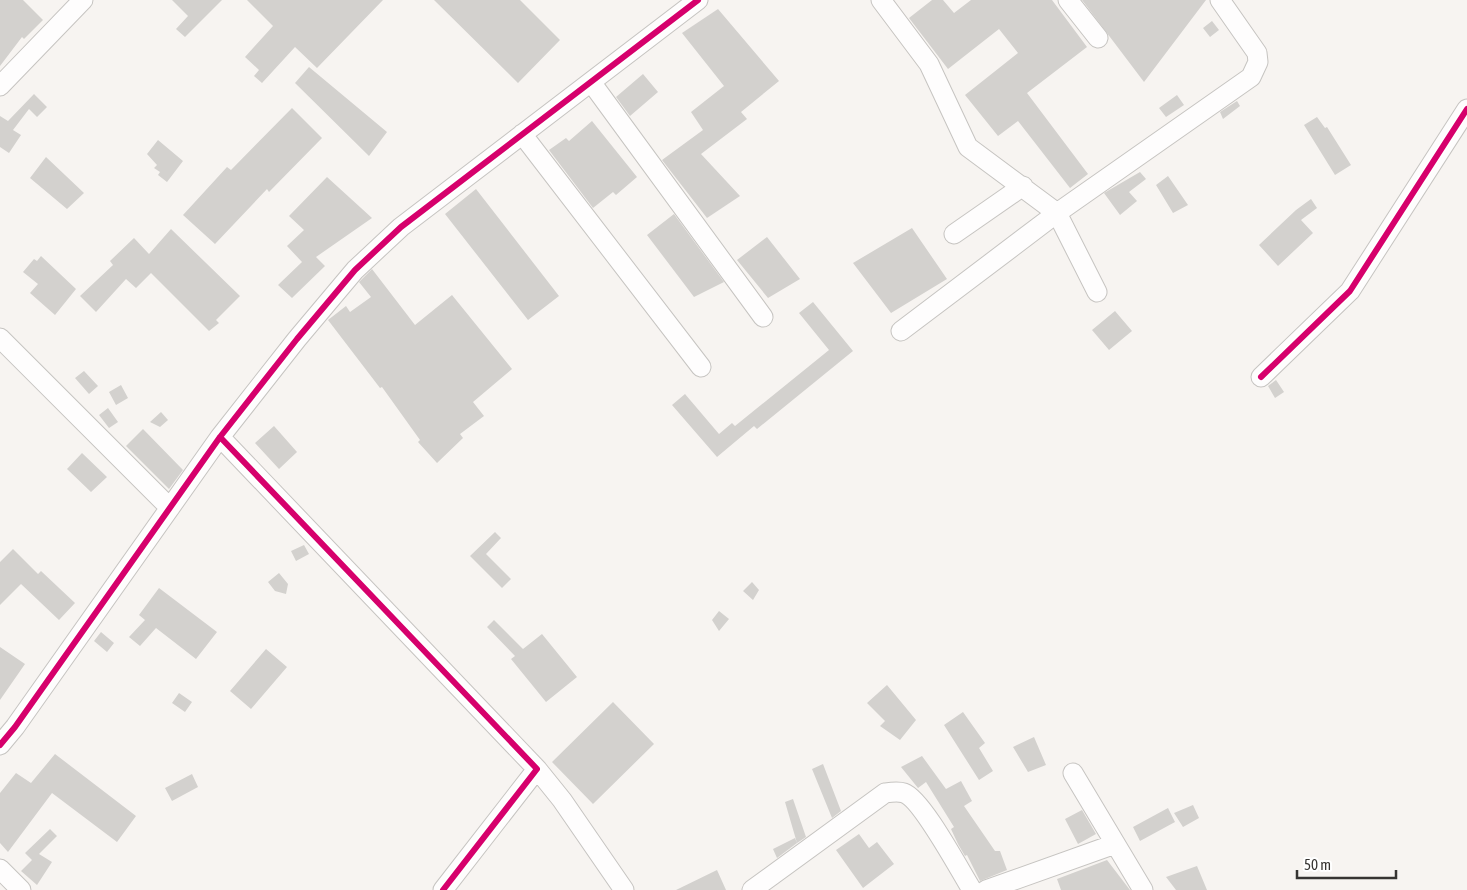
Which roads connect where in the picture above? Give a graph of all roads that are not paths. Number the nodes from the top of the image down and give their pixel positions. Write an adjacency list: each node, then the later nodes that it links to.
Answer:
1 (83, 0): 8 (street)
2 (698, 0): 7 (street)
3 (881, 0): 11 (street)
4 (1068, 0): 6 (street)
5 (1220, 0): 12 (street)
6 (1098, 38)
7 (590, 82): 10 (street); 15 (street)
8 (0, 86)
9 (1467, 109): 19 (street)
10 (522, 134): 18 (street); 20 (street)
11 (1023, 186): 12 (street); 13 (street)
12 (1057, 214): 14 (street); 16 (street)
13 (954, 234)
14 (1097, 292)
15 (763, 317)
16 (901, 331)
17 (0, 338): 21 (street)
18 (701, 367)
19 (1261, 377)
20 (220, 437): 21 (street); 23 (street)
21 (170, 508): 22 (street)
22 (0, 745)
23 (537, 769): 28 (street); 29 (street)
24 (1073, 773): 25 (street)
25 (1115, 844): 32 (street); 33 (street)
26 (0, 869): 27 (street)
27 (22, 890)
28 (443, 890)
29 (624, 890)
30 (752, 890): 31 (street)
31 (972, 890)
32 (986, 890)
33 (1143, 890)

